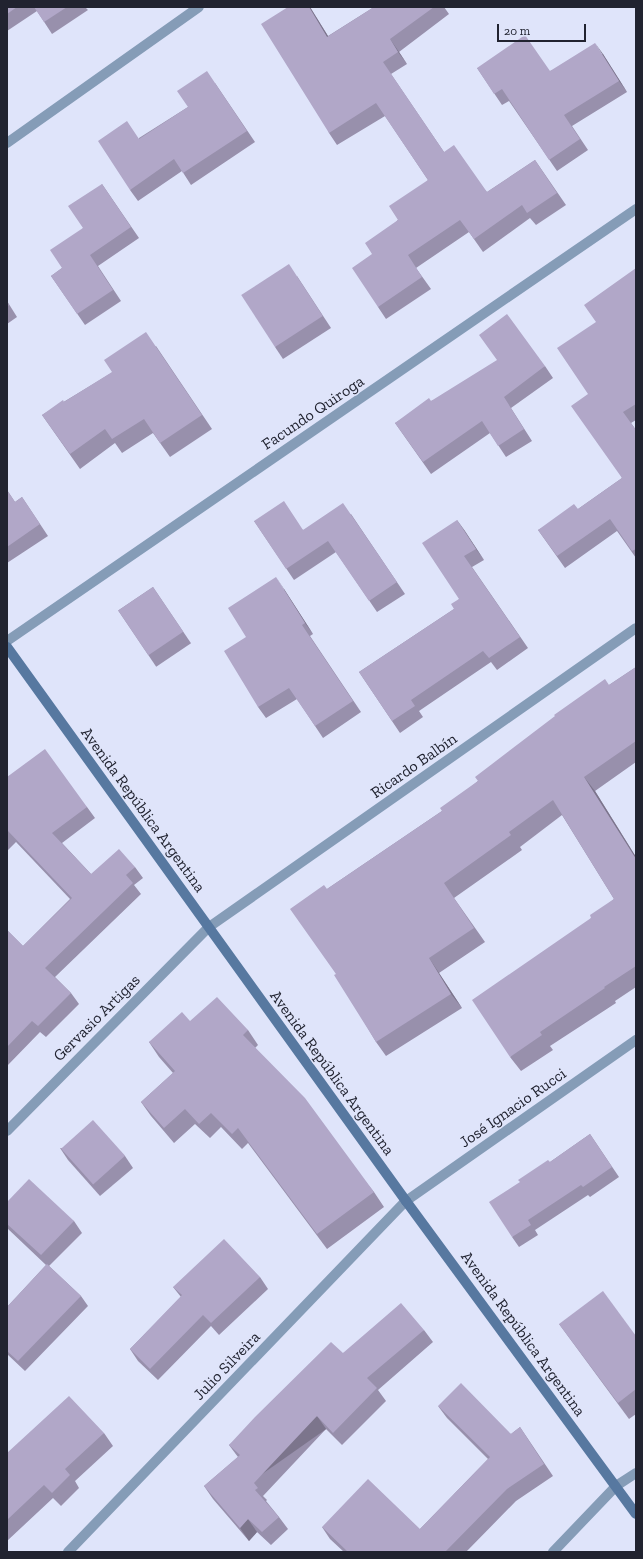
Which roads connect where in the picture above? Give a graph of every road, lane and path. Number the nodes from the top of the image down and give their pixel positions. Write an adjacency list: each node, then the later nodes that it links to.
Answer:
1 (199, 7): 2 (street)
2 (7, 143)
3 (636, 209): 5 (street, Facundo Quiroga)
4 (636, 628): 7 (street, Ricardo Balbín)
5 (7, 641)
6 (7, 647): 7 (main road, Avenida República Argentina)
7 (209, 927): 9 (street, Gervasio Artigas); 10 (main road, Avenida República Argentina)
8 (636, 1040): 10 (street, José Ignacio Rucci)
9 (7, 1131)
10 (406, 1201): 12 (main road, Avenida República Argentina); 14 (street, Julio Silveira)
11 (636, 1473): 12 (street)
12 (616, 1486): 13 (main road, Avenida República Argentina); 15 (street)
13 (636, 1514)
14 (68, 1552)
15 (553, 1552)

